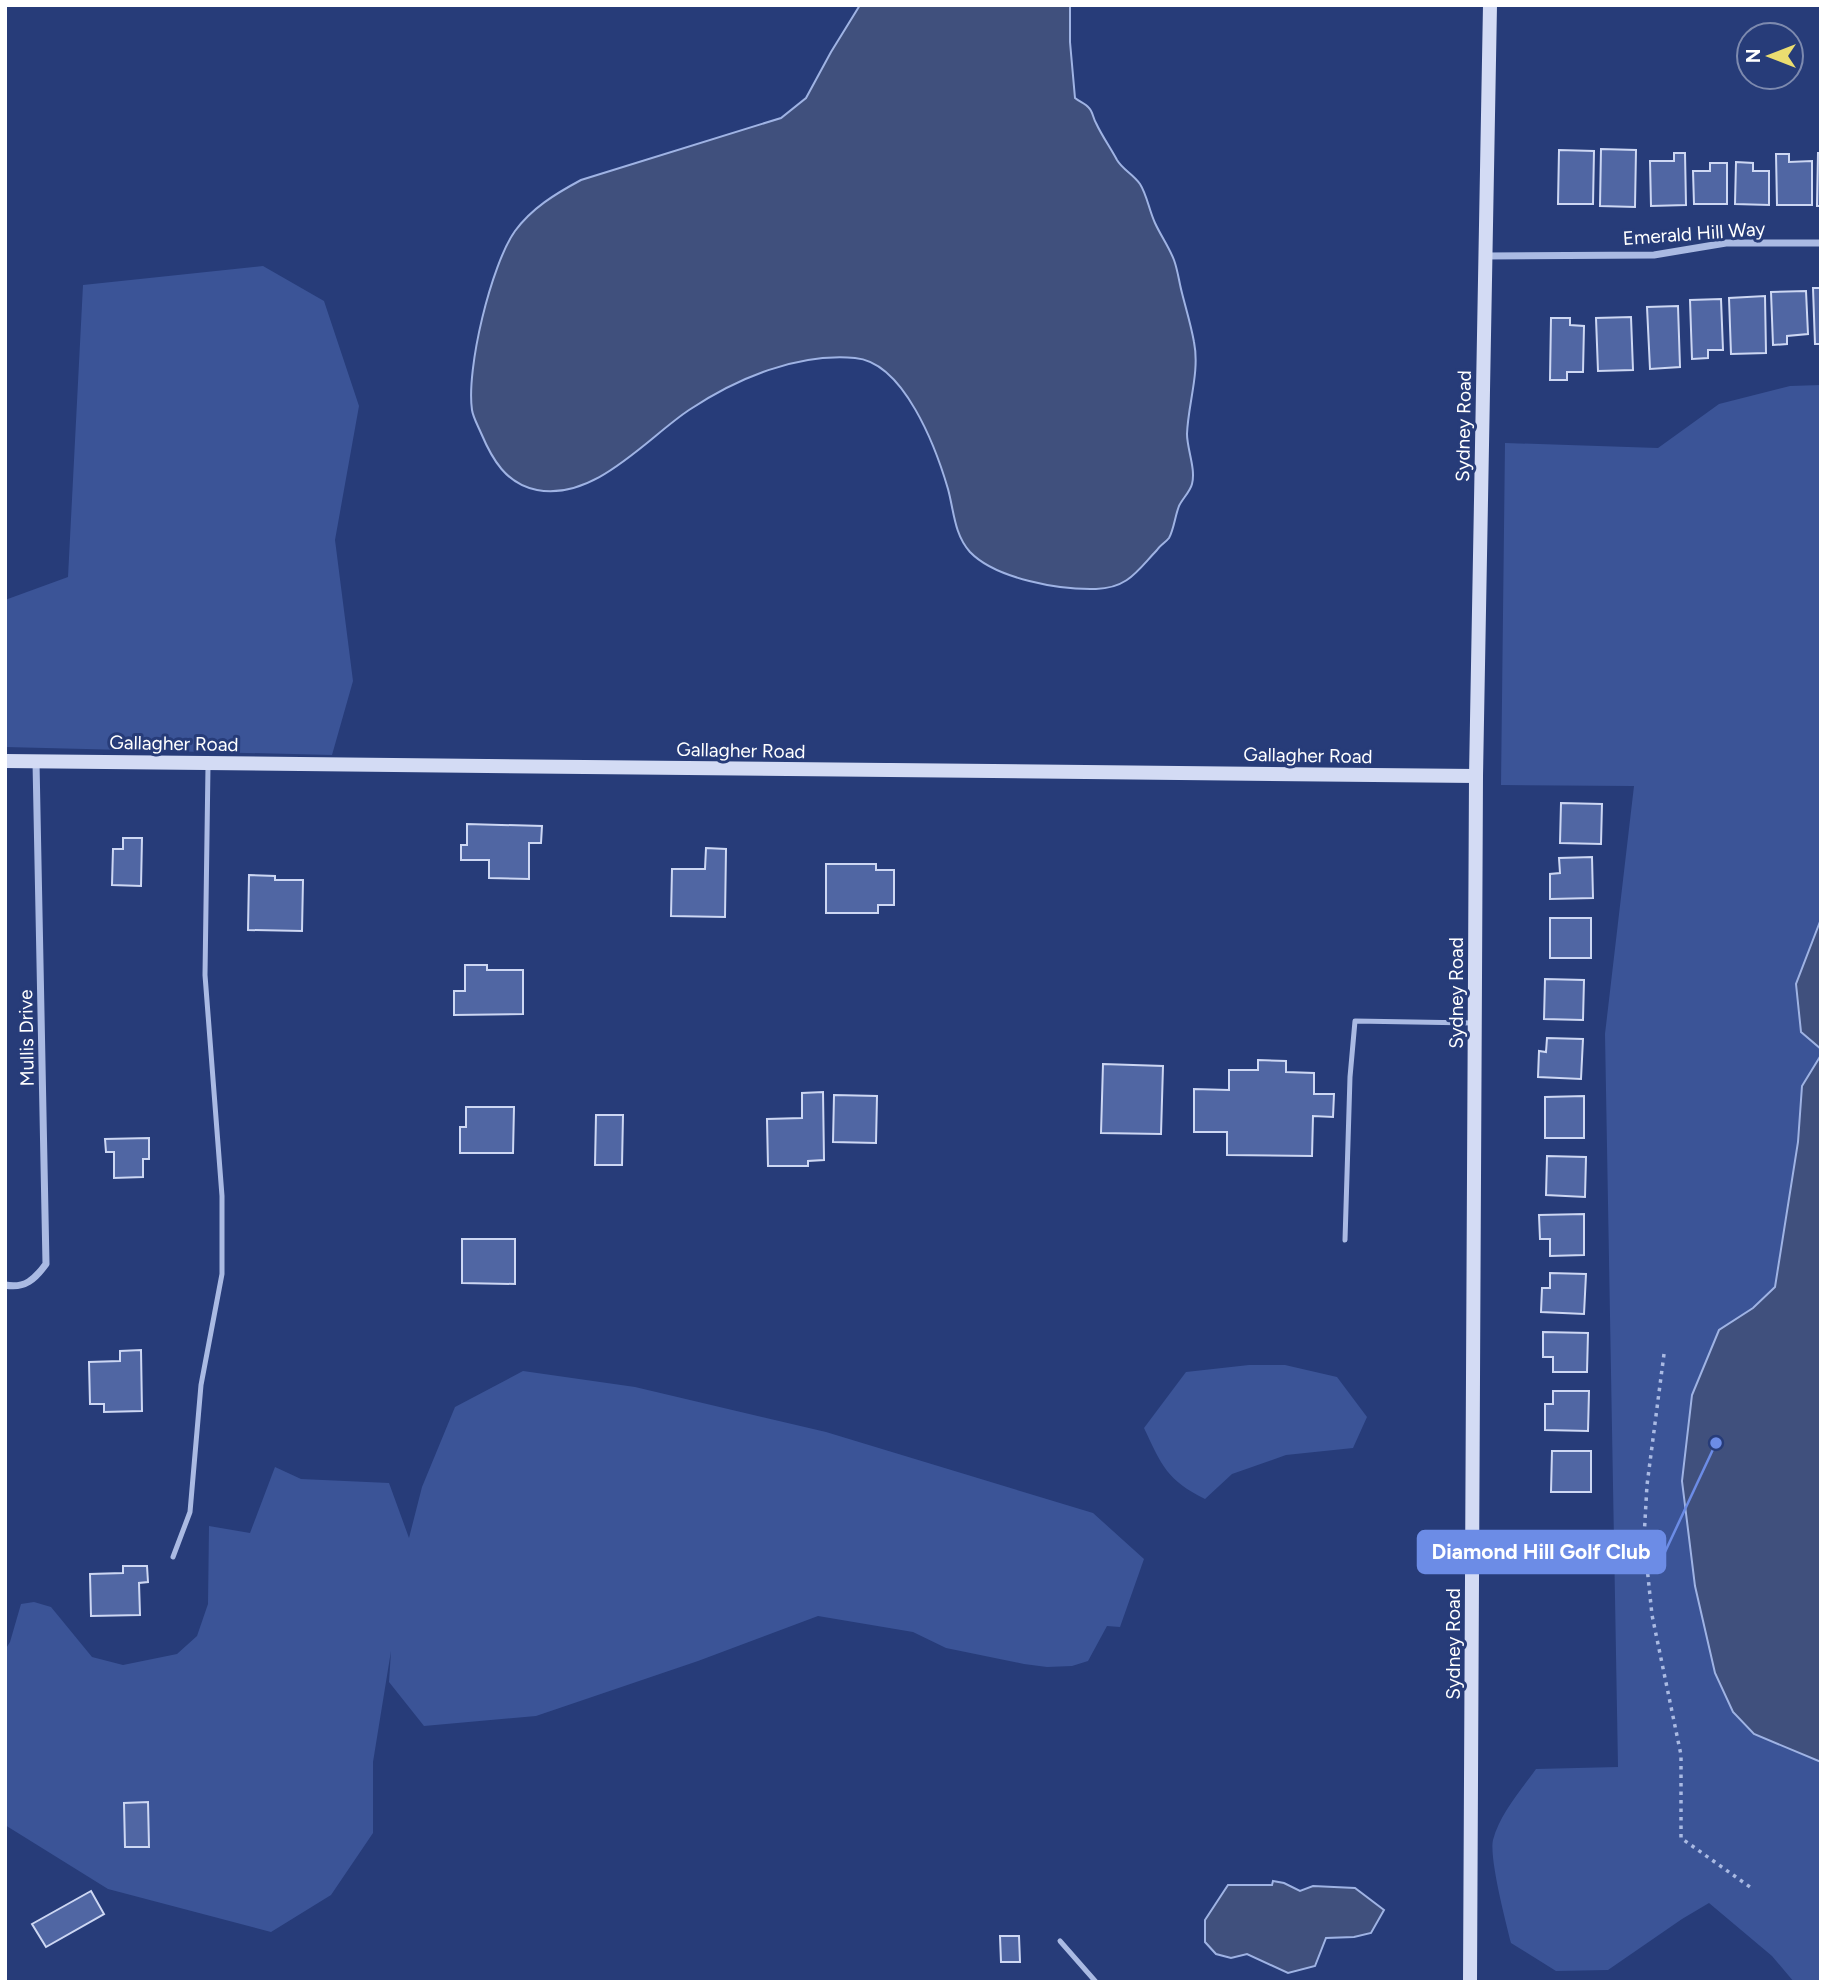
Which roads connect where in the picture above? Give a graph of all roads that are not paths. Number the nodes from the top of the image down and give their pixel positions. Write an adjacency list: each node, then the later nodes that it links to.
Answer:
1 (1489, 5): 3 (street, Sydney Road)
2 (1821, 243): 3 (street, Emerald Hill Way)
3 (1485, 256): 7 (street, Sydney Road)
4 (5, 761): 5 (street, Gallagher Road)
5 (36, 761): 6 (street, Gallagher Road); 10 (street, Mullis Drive)
6 (208, 763): 7 (street, Gallagher Road); 11 (lane)
7 (1476, 776): 8 (street, Sydney Road)
8 (1475, 1023): 9 (lane); 14 (street, Sydney Road)
9 (1345, 1240)
10 (5, 1285)
11 (173, 1557)
12 (1060, 1941): 13 (lane)
13 (1096, 1982)
14 (1470, 1982)

